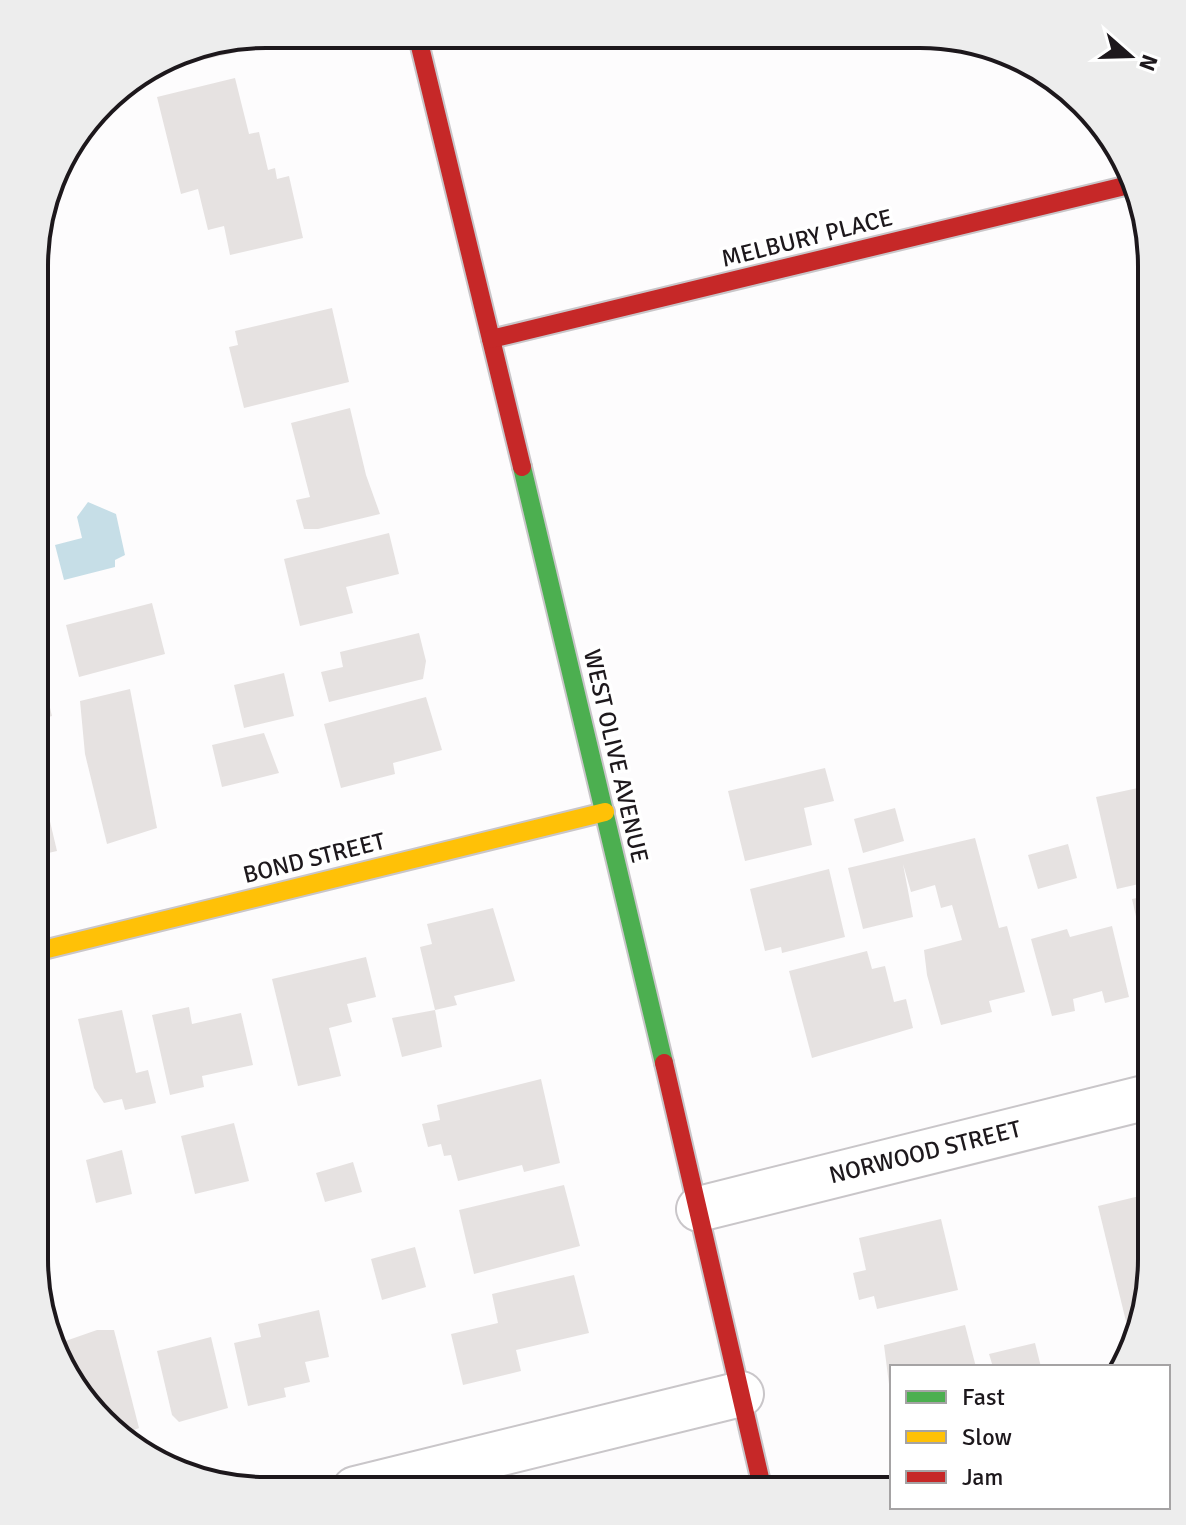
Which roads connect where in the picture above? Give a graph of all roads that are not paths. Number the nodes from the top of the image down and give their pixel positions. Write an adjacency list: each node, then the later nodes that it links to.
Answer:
1 (420, 48): 3 (street, WEST OLIVE AVENUE)
2 (1122, 187): 3 (street, MELBURY PLACE)
3 (491, 339): 4 (street, WEST OLIVE AVENUE)
4 (605, 812): 5 (street, BOND STREET); 7 (street, WEST OLIVE AVENUE)
5 (48, 949)
6 (1138, 1099): 7 (street, NORWOOD STREET)
7 (699, 1209): 8 (street, WEST OLIVE AVENUE)
8 (741, 1394): 9 (street); 10 (street, WEST OLIVE AVENUE)
9 (404, 1477)
10 (760, 1477)

